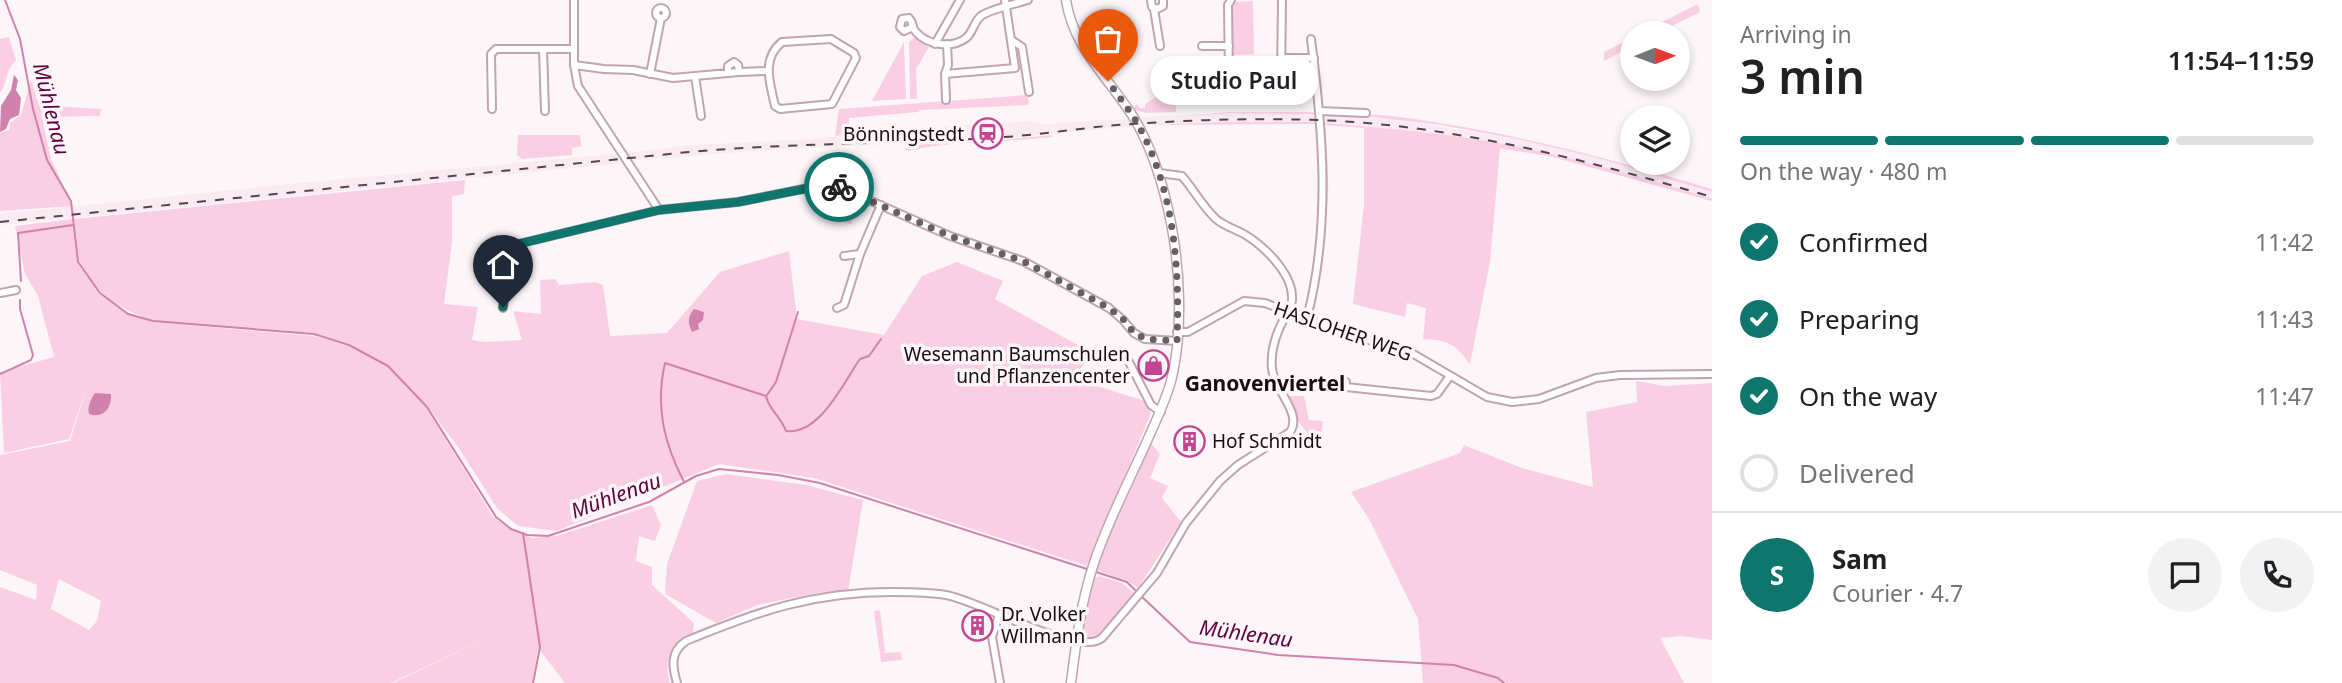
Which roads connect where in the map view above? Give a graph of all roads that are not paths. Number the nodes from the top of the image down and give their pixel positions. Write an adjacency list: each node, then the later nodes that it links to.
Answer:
1 (574, 0): 20 (street)
2 (960, 0): 15 (street)
3 (1028, 0): 9 (street)
4 (1066, 0): 38 (main road)
5 (1151, 0): 10 (street)
6 (1163, 0): 10 (street)
7 (1282, 0): 22 (street)
8 (1228, 1): 19 (street)
9 (1006, 4): 14 (street); 16 (street)
10 (1154, 9): 17 (street)
11 (661, 18): 26 (street)
12 (913, 27): 15 (street)
13 (1311, 39): 23 (street)
14 (1013, 41): 27 (street); 31 (street)
15 (935, 44): 16 (street)
16 (947, 44): 27 (street)
17 (1160, 46)
18 (1202, 46): 19 (street)
19 (1229, 46): 29 (street)
20 (574, 48): 21 (street); 24 (street)
21 (543, 49): 33 (street); 34 (street)
22 (1283, 58): 23 (street); 29 (street)
23 (1314, 58): 35 (street)
24 (574, 65): 26 (street); 40 (street)
25 (767, 71): 25 (street); 28 (street)
26 (650, 74): 28 (street)
27 (945, 74): 32 (street)
28 (695, 76): 37 (street)
29 (1230, 81): 30 (street)
30 (1205, 87)
31 (1029, 92)
32 (946, 100)
33 (492, 109)
34 (545, 111)
35 (1319, 111): 36 (street); 48 (street)
36 (1366, 113)
37 (702, 116)
38 (1159, 173): 47 (street); 49 (main road)
39 (881, 205): 40 (street); 41 (street); 49 (street)
40 (659, 210): 45 (street)
41 (860, 254): 42 (street); 46 (street)
42 (844, 256)
43 (16, 290): 44 (street)
44 (0, 293)
45 (503, 307)
46 (837, 308)
47 (1289, 311): 48 (street, HASLOHER WEG); 49 (street, HASLOHER WEG); 56 (street)
48 (1307, 318): 52 (street, HASLOHER WEG)
49 (1177, 336): 54 (main road)
50 (1129, 362): 54 (street)
51 (1712, 374): 52 (street, HASLOHER WEG)
52 (1450, 376): 53 (street)
53 (1346, 387)
54 (1161, 412): 56 (main road)
55 (999, 615): 56 (street); 57 (street); 58 (street)
56 (1076, 642): 59 (main road)
57 (999, 681)
58 (677, 683)
59 (1071, 683)

